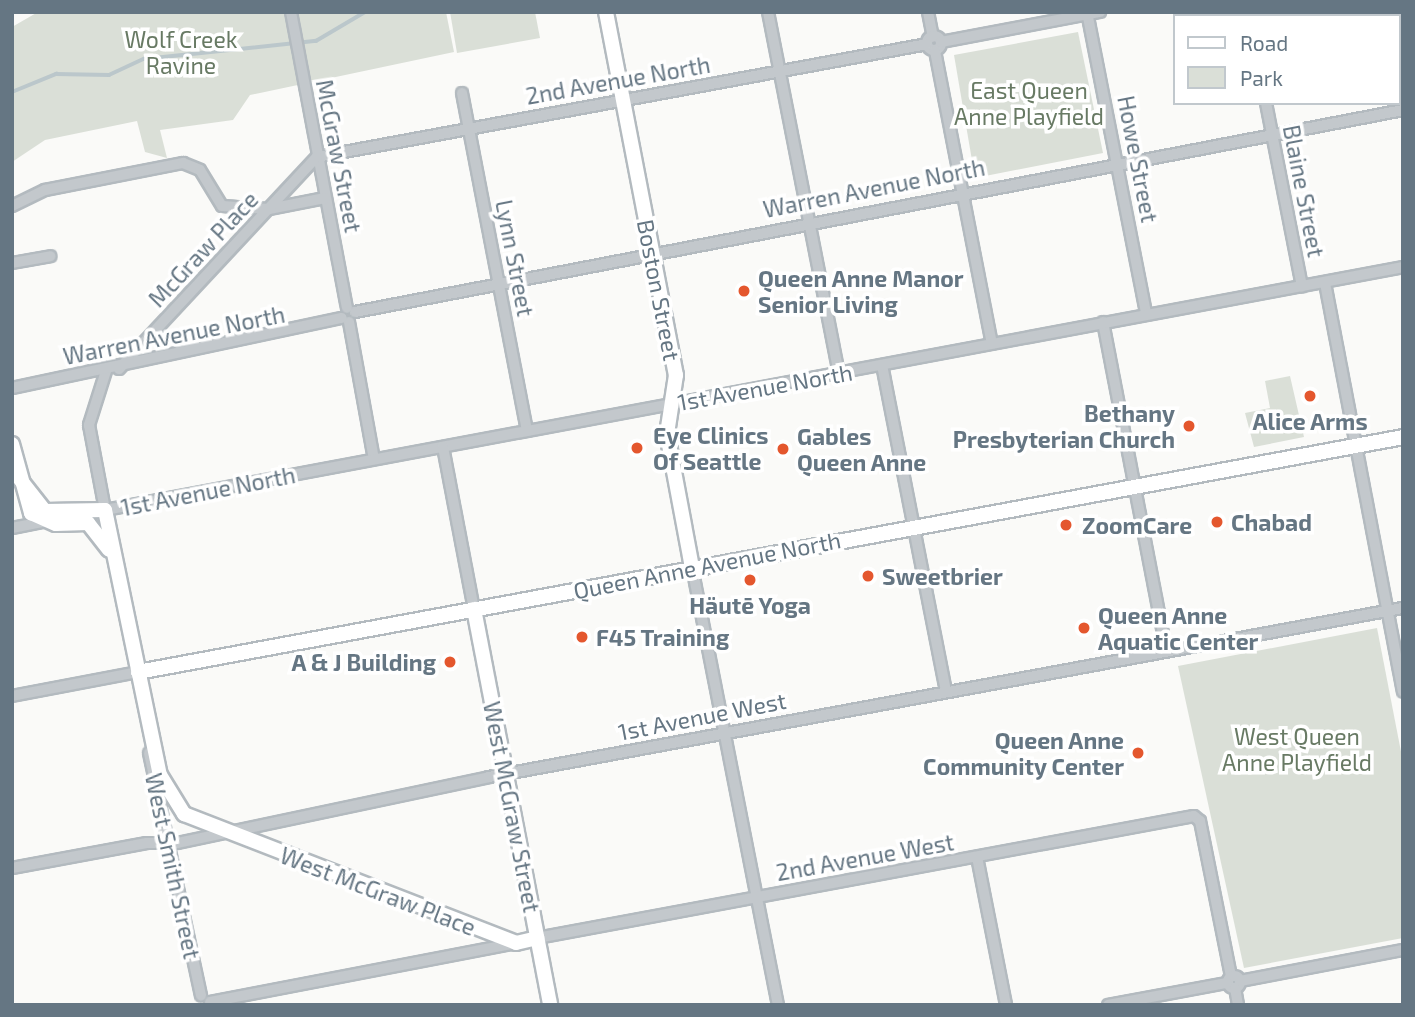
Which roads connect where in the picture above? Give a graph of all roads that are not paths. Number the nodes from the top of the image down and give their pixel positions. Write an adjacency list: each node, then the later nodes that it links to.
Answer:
1 (291, 12): 14 (street, McGraw Street)
2 (607, 12): 9 (main road, Boston Street)
3 (768, 12): 7 (street)
4 (928, 12): 6 (street)
5 (1092, 13): 6 (street, 2nd Avenue North); 15 (street, Howe Street)
6 (934, 43): 7 (street, 2nd Avenue North); 16 (street)
7 (780, 72): 9 (street, 2nd Avenue North); 20 (street)
8 (461, 93): 12 (street, Lynn Street)
9 (623, 100): 12 (street, 2nd Avenue North); 21 (main road, Boston Street)
10 (1266, 105): 13 (street, Blaine Street)
11 (1403, 110): 13 (street, Warren Avenue North)
12 (468, 129): 14 (street, 2nd Avenue North); 25 (street, Lynn Street)
13 (1272, 133): 15 (street, Warren Avenue North); 27 (street, Blaine Street)
14 (317, 157): 17 (street, McGraw Street); 19 (street, McGraw Place)
15 (1117, 165): 16 (street, Warren Avenue North); 28 (street, Howe Street)
16 (963, 193): 20 (street, Warren Avenue North); 31 (street)
17 (325, 198): 19 (street); 29 (street, McGraw Street)
18 (12, 206): 19 (street)
19 (269, 209): 33 (street, McGraw Place)
20 (809, 222): 21 (street, Warren Avenue North); 35 (street)
21 (652, 251): 25 (street, Warren Avenue North); 37 (main road, Boston Street)
22 (50, 256): 23 (street)
23 (12, 263)
24 (1403, 267): 26 (street, 1st Avenue North)
25 (498, 280): 29 (street, Warren Avenue North); 38 (street, Lynn Street)
26 (1325, 283): 27 (street, 1st Avenue North); 41 (street, Blaine Street)
27 (1301, 287): 28 (street, 1st Avenue North)
28 (1146, 314): 30 (street, 1st Avenue North)
29 (348, 315): 33 (street, Warren Avenue North); 43 (street, McGraw Street)
30 (1103, 323): 31 (street, 1st Avenue North); 45 (street)
31 (992, 344): 32 (street, 1st Avenue North)
32 (882, 365): 35 (street, 1st Avenue North); 48 (street)
33 (119, 369): 34 (street, Warren Avenue North)
34 (106, 371): 36 (street, Warren Avenue North); 46 (street)
35 (839, 373): 37 (street, 1st Avenue North)
36 (12, 388)
37 (673, 403): 38 (street, 1st Avenue North); 50 (main road, Boston Street)
38 (527, 431): 42 (street, 1st Avenue North)
39 (1403, 437): 41 (main road, Queen Anne Avenue North)
40 (12, 444): 44 (main road)
41 (1356, 446): 45 (main road, Queen Anne Avenue North); 54 (street, Blaine Street)
42 (443, 447): 43 (street, 1st Avenue North); 53 (street)
43 (374, 459): 46 (street, 1st Avenue North)
44 (19, 478): 46 (main road, 1st Avenue North); 47 (main road)
45 (1135, 486): 48 (main road, Queen Anne Avenue North); 55 (street)
46 (106, 510): 51 (main road, West Smith Street)
47 (44, 522): 49 (street); 51 (main road)
48 (914, 526): 50 (main road, Queen Anne Avenue North); 57 (street)
49 (12, 528)
50 (692, 567): 53 (main road, Queen Anne Avenue North); 60 (street)
51 (118, 570): 56 (main road, West Smith Street)
52 (1403, 608): 54 (street, 1st Avenue West)
53 (474, 609): 56 (main road, Queen Anne Avenue North); 62 (main road, West McGraw Street)
54 (1387, 611): 55 (street, 1st Avenue West); 58 (street, Blaine Street)
55 (1166, 649): 57 (street, 1st Avenue West)
56 (138, 672): 59 (street, Queen Anne Avenue North); 61 (main road, West Smith Street)
57 (946, 691): 60 (street, 1st Avenue West)
58 (1403, 692)
59 (12, 696)
60 (725, 733): 62 (street, 1st Avenue West); 67 (street)
61 (150, 736): 63 (main road, West Smith Street); 64 (street, West Smith Street)
62 (505, 774): 63 (street, 1st Avenue West); 68 (main road, West McGraw Street)
63 (221, 830): 64 (street, 1st Avenue West); 69 (main road, West McGraw Place)
64 (170, 841): 66 (street, 1st Avenue West); 72 (street, West Smith Street)
65 (977, 857): 67 (street, 2nd Avenue West); 71 (street, 2nd Avenue West); 76 (street)
66 (12, 868)
67 (756, 898): 68 (street, 2nd Avenue West); 75 (street)
68 (537, 938): 69 (main road); 74 (main road, West McGraw Street)
69 (516, 943): 72 (street)
70 (1403, 950): 71 (street)
71 (1233, 982): 77 (street); 78 (street)
72 (207, 1001): 73 (street)
73 (193, 1005)
74 (550, 1005)
75 (778, 1005)
76 (1006, 1005)
77 (1108, 1005)
78 (1238, 1005)

